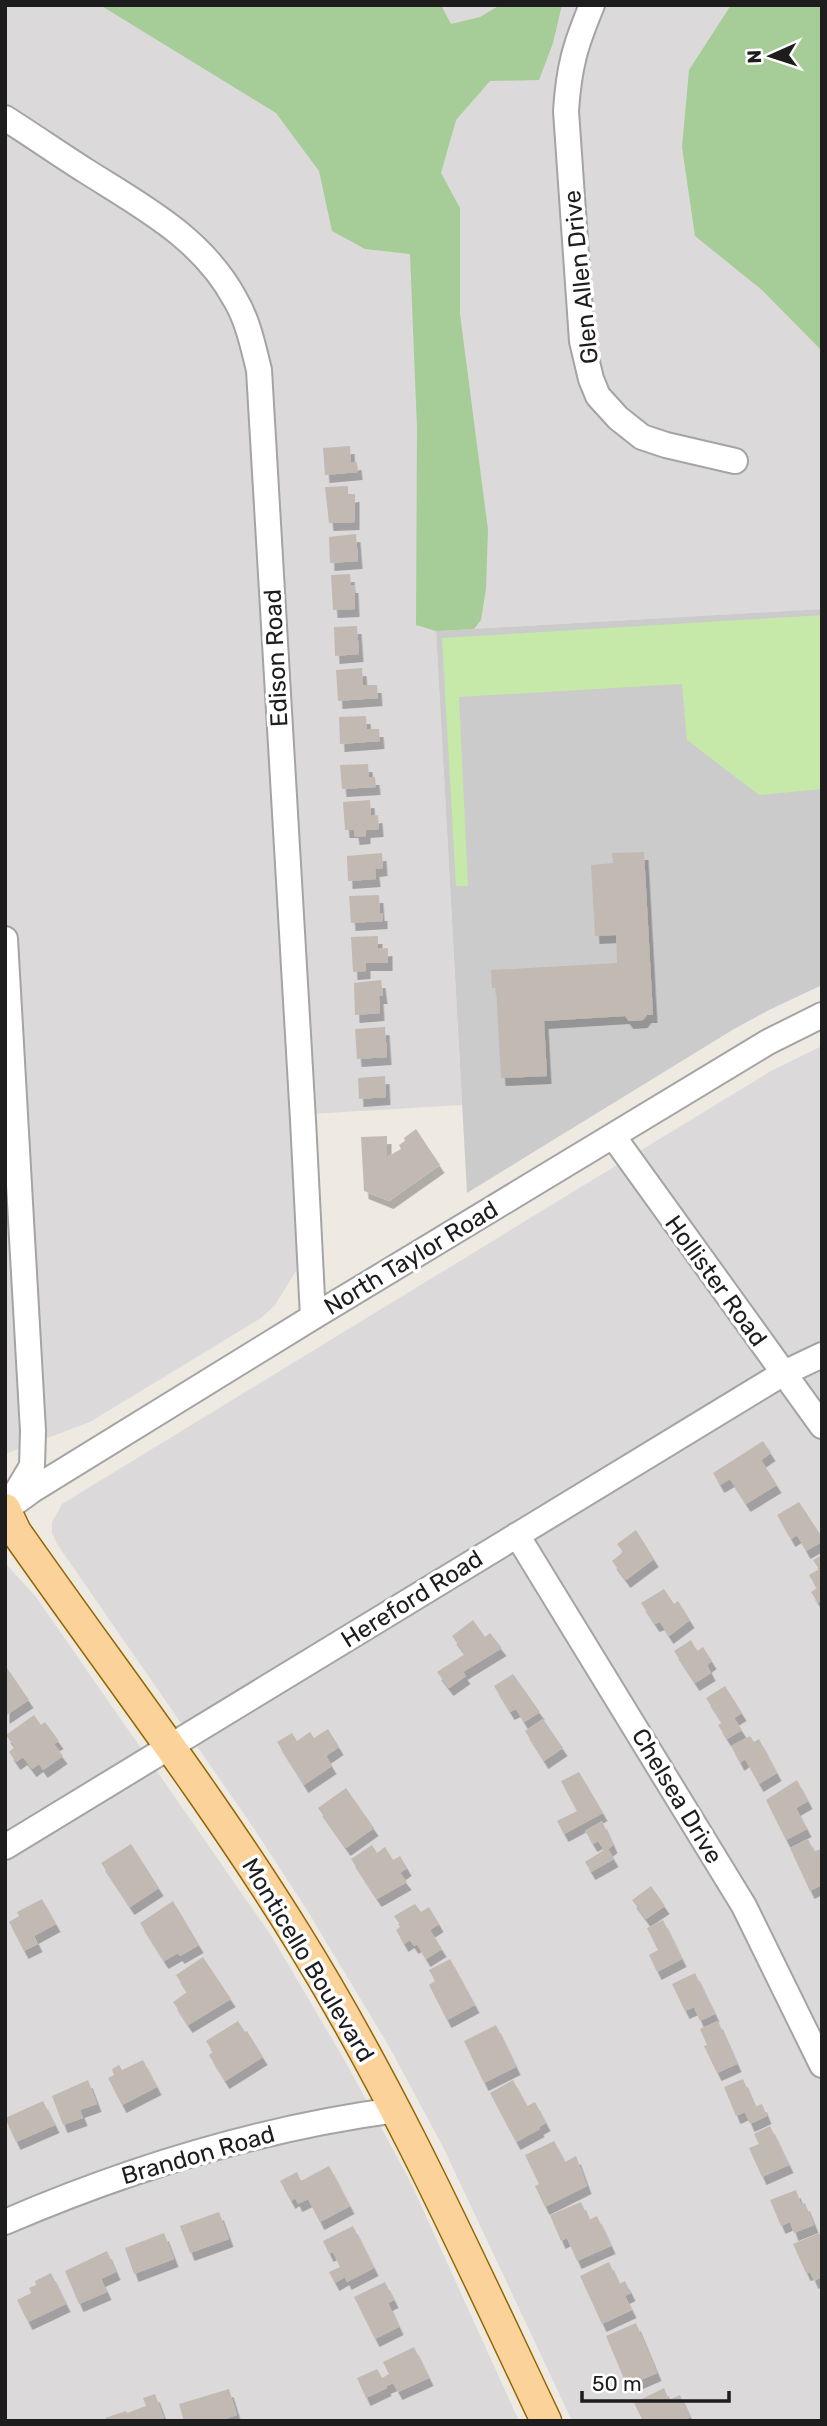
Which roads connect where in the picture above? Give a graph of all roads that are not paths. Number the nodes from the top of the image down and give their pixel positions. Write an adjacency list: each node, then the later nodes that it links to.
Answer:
1 (592, 5): 3 (street, Glen Allen Drive)
2 (5, 118): 8 (street, Edison Road)
3 (735, 461)
4 (5, 939): 6 (street)
5 (822, 1015): 7 (street, North Taylor Road)
6 (10, 1120): 12 (street)
7 (612, 1136): 8 (street, North Taylor Road); 10 (street, Hollister Road)
8 (313, 1317): 12 (street, North Taylor Road)
9 (822, 1355): 10 (street, Hereford Road)
10 (782, 1374): 11 (street, Hollister Road); 13 (street, Hereford Road)
11 (822, 1426)
12 (8, 1517): 14 (main road, Monticello Boulevard)
13 (517, 1535): 14 (street, Hereford Road); 16 (street, Chelsea Drive)
14 (168, 1747): 15 (street, Hereford Road); 17 (main road, Monticello Boulevard)
15 (5, 1847)
16 (822, 2065)
17 (396, 2110): 18 (street, Brandon Road); 19 (main road, Monticello Boulevard)
18 (5, 2222)
19 (546, 2421)

